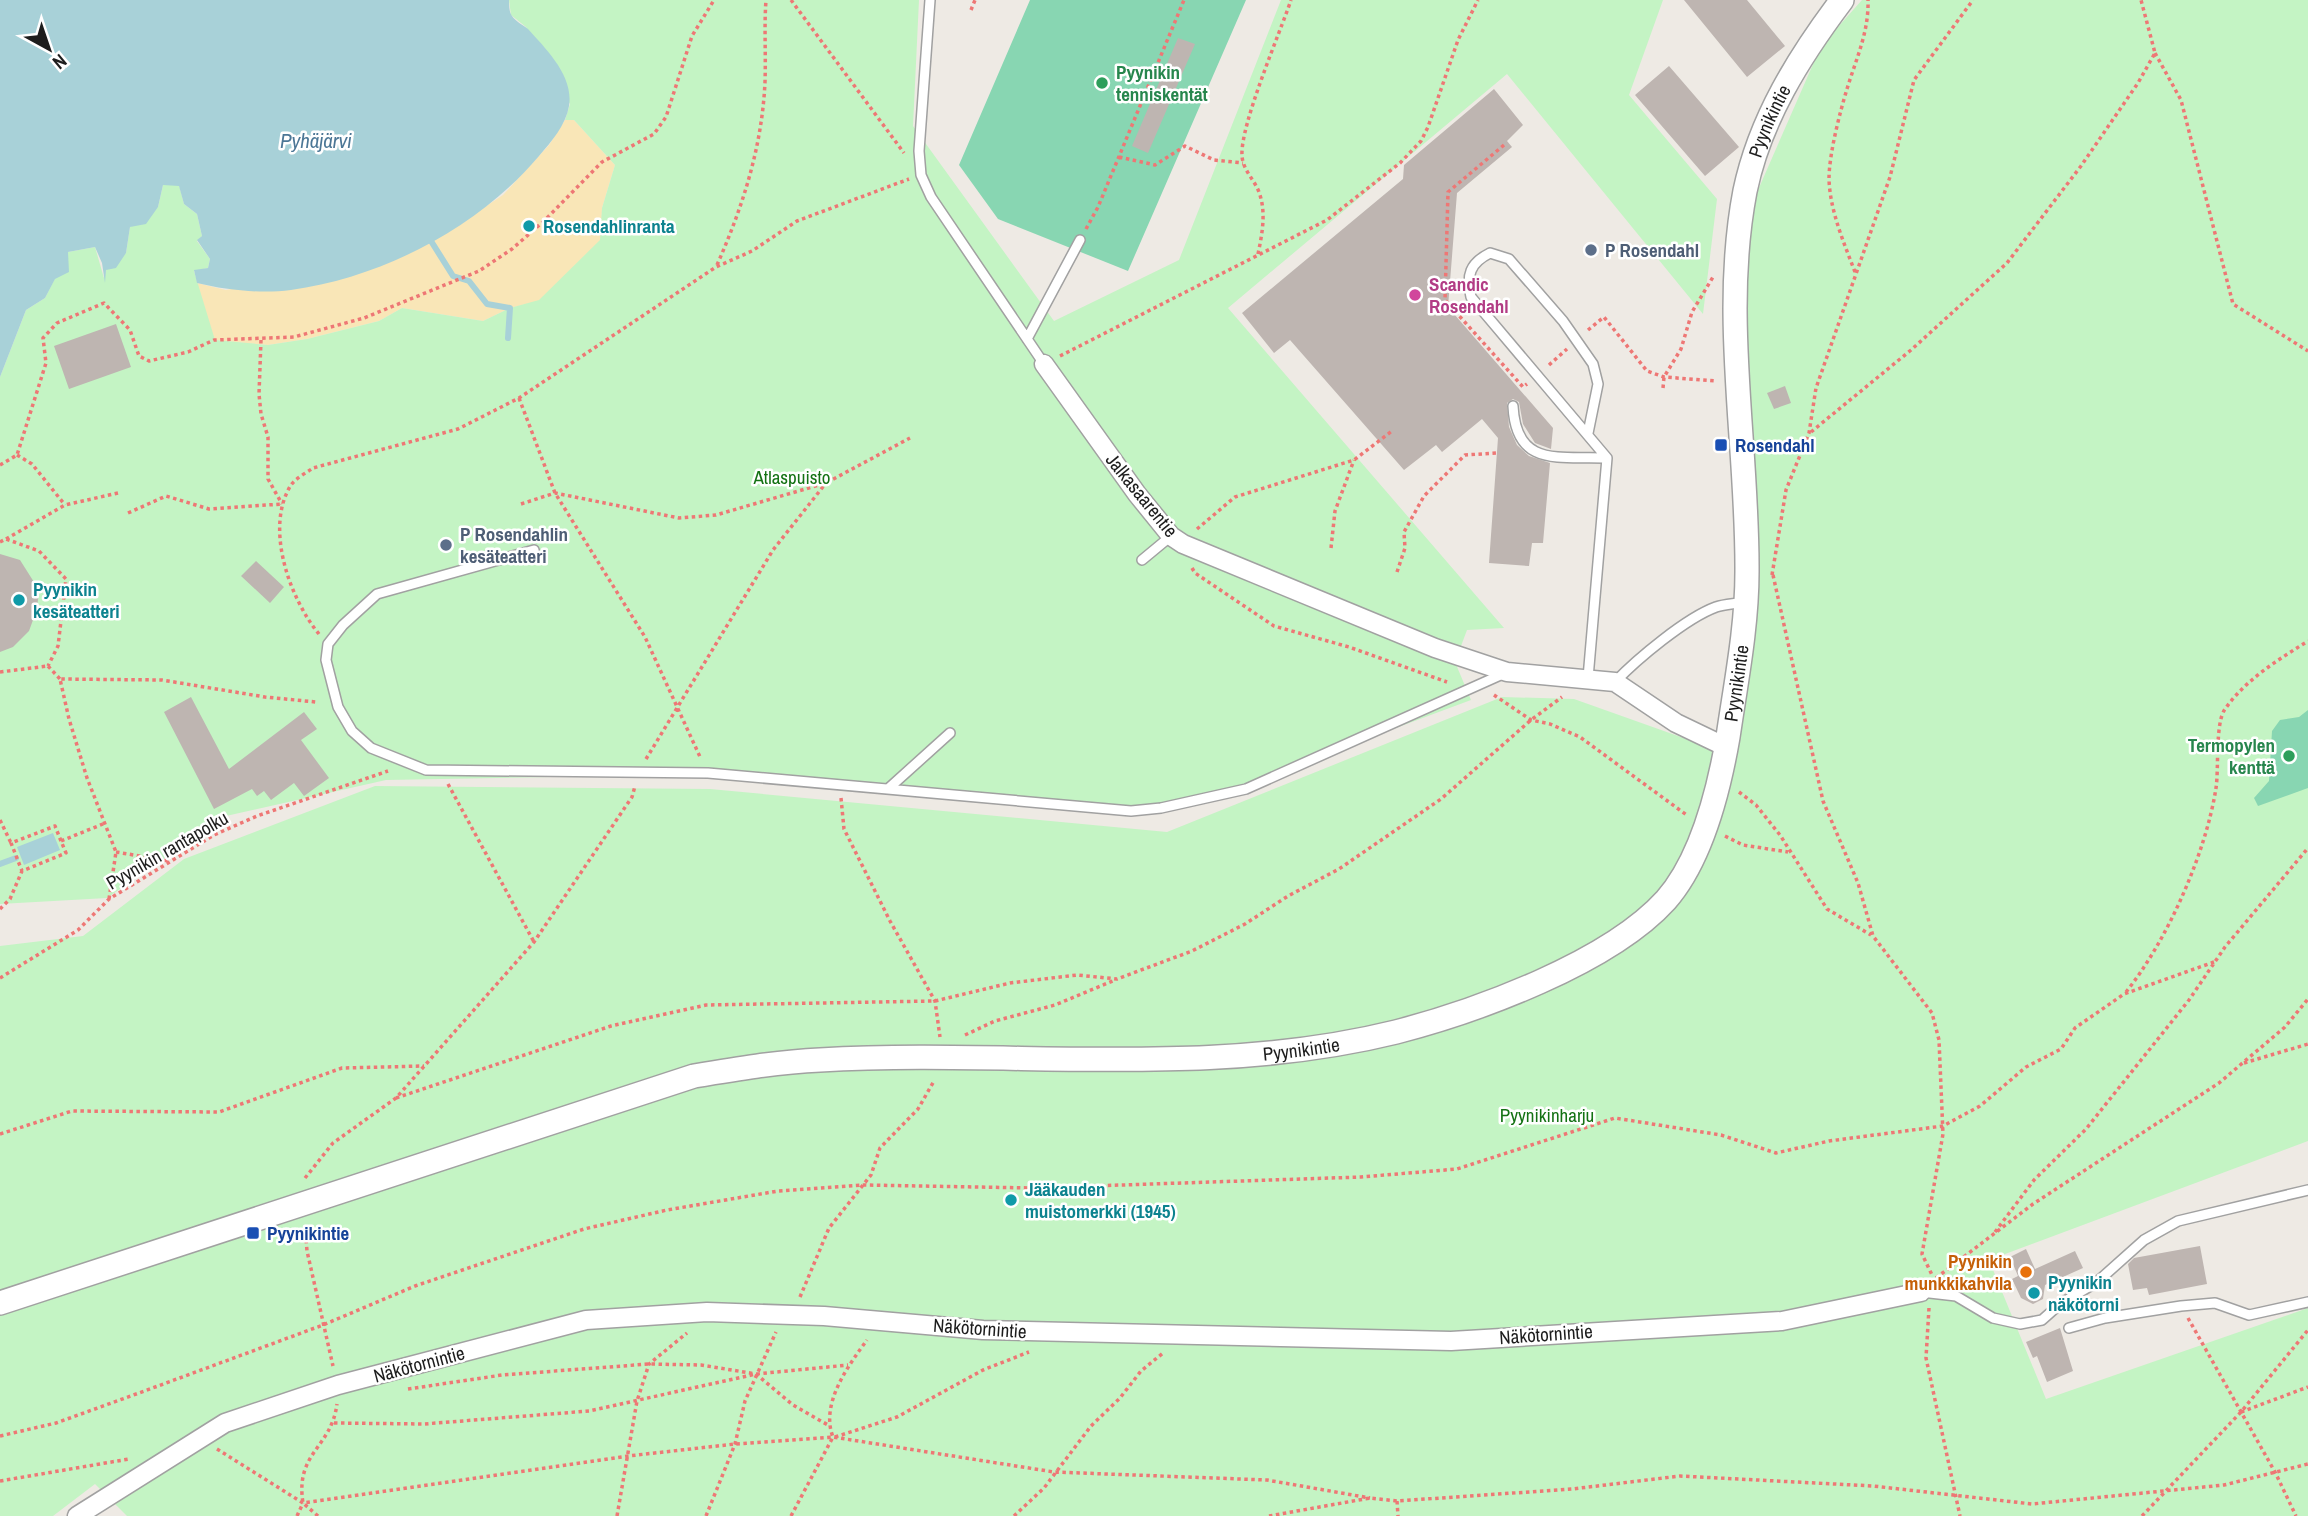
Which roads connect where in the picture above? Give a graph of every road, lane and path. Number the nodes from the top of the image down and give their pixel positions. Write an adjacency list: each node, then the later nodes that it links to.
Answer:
1 (714, 0): 24 (path)
2 (766, 0): 20 (path)
3 (792, 0): 17 (path)
4 (930, 0): 17 (lane, Jalkasaarentie)
5 (975, 0): 13 (path)
6 (1184, 0): 15 (path)
7 (1292, 0): 16 (path)
8 (1478, 0): 19 (path)
9 (1842, 0): 58 (street, Pyynikintie)
10 (1868, 0): 22 (path)
11 (1973, 0): 22 (path)
12 (2141, 0): 14 (path)
13 (971, 10)
14 (2155, 52): 26 (path); 37 (path)
15 (1119, 157): 16 (path); 18 (path)
16 (1243, 163): 19 (path)
17 (920, 175): 20 (path); 23 (lane, Jalkasaarentie)
18 (1080, 240): 23 (lane)
19 (1258, 255): 27 (path)
20 (716, 267): 33 (path)
21 (1717, 271): 29 (path)
22 (1856, 274): 37 (path)
23 (1027, 339): 27 (lane, Jalkasaarentie)
24 (261, 340): 40 (path); 47 (path)
25 (1577, 340): 28 (path); 28 (lane); 29 (path); 36 (lane)
26 (2308, 351)
27 (1044, 364): 52 (street, Jalkasaarentie)
28 (1538, 374): 31 (path); 36 (lane)
29 (1664, 377): 30 (path); 32 (path)
30 (1718, 382)
31 (1523, 387)
32 (1663, 388)
33 (519, 398): 46 (path); 47 (path)
34 (1513, 406): 41 (lane)
35 (1392, 432): 42 (path)
36 (1588, 433): 41 (lane)
37 (1809, 433): 59 (path)
38 (910, 438): 44 (path)
39 (1497, 453): 57 (path)
40 (17, 455): 43 (path); 49 (path)
41 (1607, 458): 66 (lane)
42 (1354, 460): 52 (path); 54 (path)
43 (0, 464)
44 (827, 483): 46 (path); 71 (path)
45 (118, 493): 49 (path)
46 (555, 493): 48 (path); 71 (path)
47 (282, 504): 50 (path); 62 (path)
48 (521, 504)
49 (65, 505): 51 (path)
50 (128, 513)
51 (6, 539): 53 (path); 63 (path)
52 (1177, 540): 56 (lane); 65 (street, Jalkasaarentie); 69 (path)
53 (0, 542)
54 (1331, 548)
55 (534, 550): 62 (lane)
56 (1142, 560)
57 (1396, 572)
58 (1747, 573): 59 (path); 60 (street, Pyynikintie)
59 (1773, 575): 94 (path)
60 (1745, 602): 68 (lane); 74 (street, Pyynikintie)
61 (2308, 641): 99 (path)
62 (328, 644): 75 (lane)
63 (48, 666): 64 (path); 67 (path)
64 (0, 672)
65 (1507, 673): 66 (street, Jalkasaarentie); 69 (lane)
66 (1588, 678): 68 (street, Jalkasaarentie); 72 (path)
67 (60, 679): 70 (path); 83 (path)
68 (1615, 682): 74 (street, Jalkasaarentie)
69 (1470, 691): 72 (path); 81 (lane)
70 (316, 702)
71 (676, 707): 77 (path); 78 (path)
72 (1531, 720): 84 (path); 98 (path)
73 (950, 733): 81 (lane)
74 (1726, 747): 79 (street, Pyynikintie)
75 (407, 764): 76 (lane); 90 (path, Pyynikin rantapolku)
76 (442, 770): 77 (lane); 95 (path)
77 (639, 773): 78 (lane); 95 (path)
78 (708, 773): 80 (lane)
79 (1720, 776): 84 (street, Pyynikintie); 89 (path)
80 (840, 784): 81 (lane); 101 (path)
81 (889, 788)
82 (0, 820): 86 (path)
83 (103, 824): 85 (path); 88 (path)
84 (1705, 827): 89 (path); 103 (street, Pyynikintie)
85 (61, 841): 86 (path); 91 (path)
86 (11, 844): 91 (path)
87 (2308, 848): 96 (path)
88 (116, 852): 90 (path); 92 (path)
89 (1788, 852): 94 (path)
90 (171, 861): 92 (path, Pyynikin rantapolku)
91 (22, 871): 93 (path)
92 (108, 900): 97 (path, Pyynikin rantapolku)
93 (0, 909)
94 (1873, 936): 107 (path)
95 (534, 942): 105 (path)
96 (2214, 962): 99 (path); 113 (path)
97 (0, 978)
98 (1117, 979): 101 (path); 103 (path)
99 (2124, 994): 107 (path)
100 (2308, 999): 104 (path)
101 (935, 1001): 103 (path); 106 (path)
102 (2308, 1044): 104 (path)
103 (943, 1060): 109 (path); 116 (street, Pyynikintie)
104 (2242, 1063): 113 (path)
105 (425, 1066): 106 (path); 108 (path)
106 (396, 1098): 110 (path)
107 (1942, 1126): 109 (path); 114 (path)
108 (0, 1133)
109 (863, 1185): 119 (path); 121 (path)
110 (302, 1186)
111 (2308, 1190): 114 (lane)
112 (304, 1218): 121 (path)
113 (1989, 1239): 114 (path)
114 (1927, 1286): 120 (street, Näkötornintie); 146 (path)
115 (2308, 1302): 117 (lane)
116 (0, 1303)
117 (2181, 1306): 122 (lane); 133 (path)
118 (707, 1312): 119 (street, Näkötornintie); 126 (path); 136 (street, Näkötornintie)
119 (792, 1315): 120 (street, Näkötornintie); 129 (path)
120 (881, 1321): 127 (path)
121 (323, 1325): 128 (path); 135 (path)
122 (2069, 1328)
123 (2308, 1330): 133 (path)
124 (1035, 1350): 137 (path)
125 (1165, 1351): 142 (path)
126 (649, 1364): 129 (path); 131 (path); 132 (path)
127 (848, 1365): 129 (path); 134 (path)
128 (334, 1367)
129 (756, 1374): 132 (path); 134 (path); 138 (path)
130 (2308, 1387): 133 (path)
131 (401, 1390)
132 (637, 1401): 139 (path); 149 (path)
133 (2241, 1412): 143 (path); 145 (path)
134 (828, 1425): 137 (path)
135 (0, 1436)
136 (200, 1436): 149 (path); 150 (street, Näkötornintie)
137 (833, 1437): 138 (path); 142 (path); 155 (path)
138 (735, 1444): 139 (path); 154 (path)
139 (628, 1456): 149 (path); 153 (path)
140 (137, 1458): 144 (path)
141 (2308, 1464): 143 (path)
142 (1055, 1472): 147 (path); 156 (path)
143 (2276, 1472): 145 (path); 161 (path)
144 (0, 1481)
145 (2163, 1493): 146 (path); 160 (path)
146 (1953, 1494): 148 (path); 159 (path)
147 (1370, 1499): 148 (path); 157 (path)
148 (1396, 1501): 158 (path)
149 (303, 1503): 151 (path); 152 (path)
150 (88, 1513)
151 (297, 1516)
152 (318, 1516)
153 (617, 1516)
154 (706, 1516)
155 (792, 1516)
156 (1014, 1516)
157 (1269, 1516)
158 (1398, 1516)
159 (1960, 1516)
160 (2142, 1516)
161 (2296, 1516)

